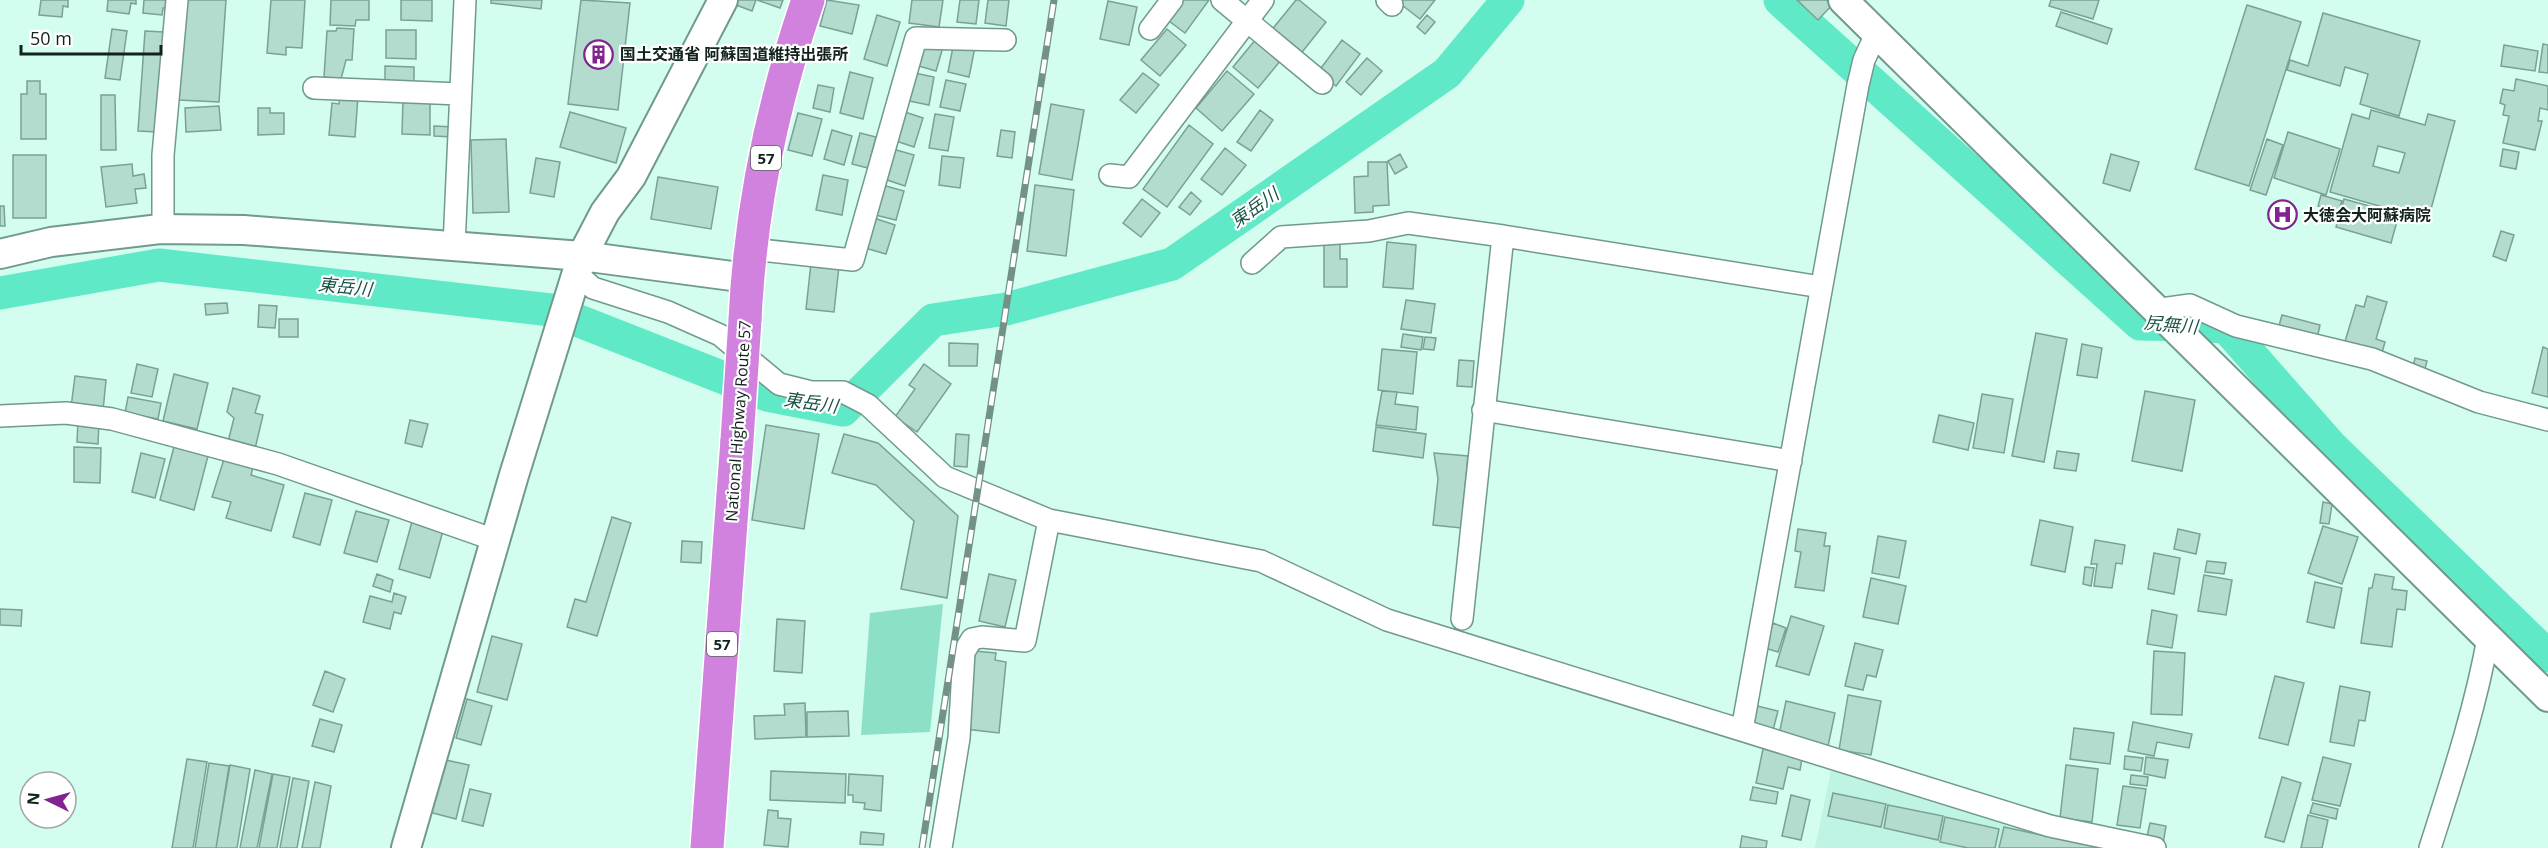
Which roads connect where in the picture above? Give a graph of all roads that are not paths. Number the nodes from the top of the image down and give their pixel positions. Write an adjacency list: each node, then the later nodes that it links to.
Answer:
1 (177, 0): 17 (street)
2 (465, 0): 15 (street)
3 (723, 0): 23 (street)
4 (808, 0): 22 (highway, National Highway Route 57 / 57)
5 (1172, 0): 10 (street)
6 (1222, 0): 9 (street)
7 (1263, 0): 9 (street)
8 (1843, 0): 11 (street)
9 (1247, 20): 13 (street); 16 (street)
10 (1150, 29)
11 (1876, 34): 24 (street); 25 (street)
12 (1005, 40): 22 (street)
13 (1322, 83)
14 (314, 88): 15 (street)
15 (460, 94): 19 (street)
16 (1110, 175)
17 (163, 229): 19 (street); 20 (street)
18 (1503, 236): 21 (street); 24 (street); 26 (street)
19 (454, 246): 23 (street)
20 (0, 254)
21 (1252, 263)
22 (749, 264): 23 (street); 37 (highway, National Highway Route 57 / 57, bridge)
23 (577, 272): 30 (street); 31 (street)
24 (1821, 287): 29 (street)
25 (2158, 313): 28 (street); 33 (street)
26 (1482, 410): 29 (street); 32 (street)
27 (0, 416): 31 (street)
28 (2548, 420)
29 (1791, 461): 35 (street)
30 (1049, 520): 35 (street); 38 (street)
31 (495, 540): 36 (street)
32 (1462, 620)
33 (2488, 638): 34 (street); 40 (street)
34 (2548, 697)
35 (1742, 730): 39 (street)
36 (406, 848)
37 (707, 848)
38 (941, 848)
39 (2156, 848)
40 (2430, 848)

